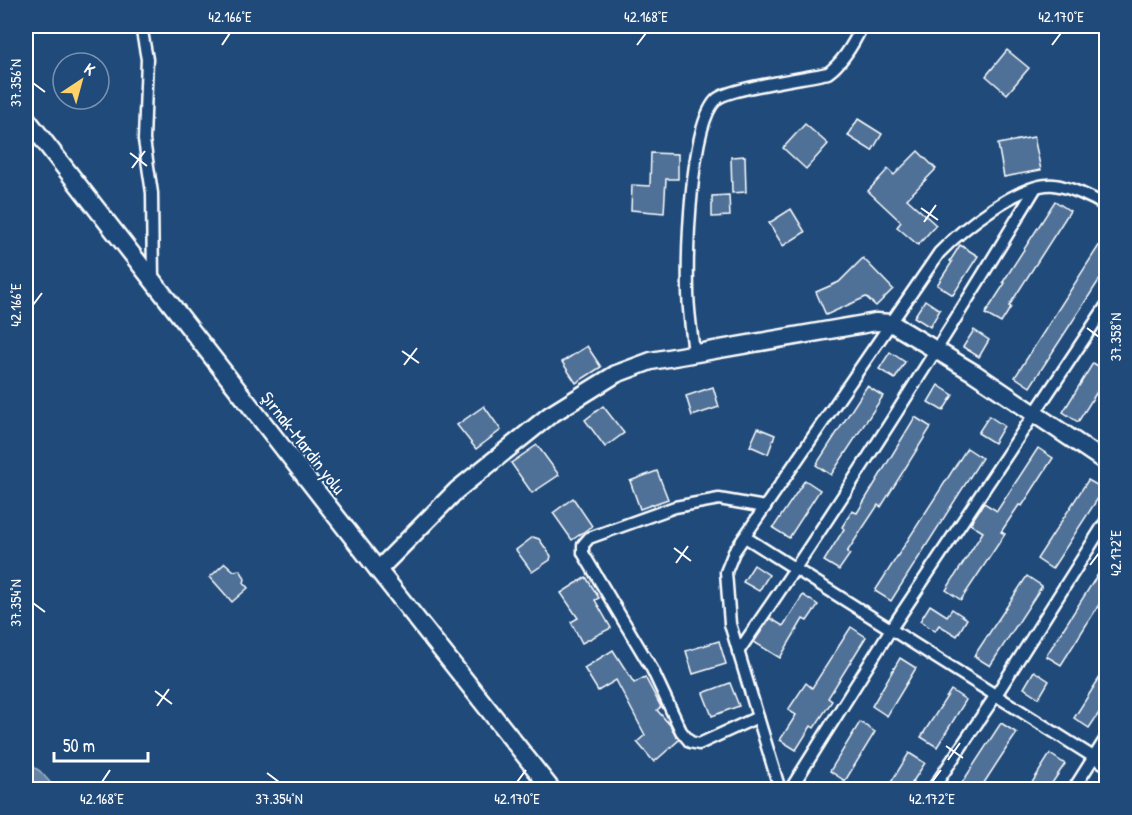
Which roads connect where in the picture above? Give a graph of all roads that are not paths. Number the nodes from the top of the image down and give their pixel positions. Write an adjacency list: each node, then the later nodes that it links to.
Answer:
1 (141, 26): 6 (street)
2 (862, 26): 10 (street)
3 (26, 118): 6 (main road, Şırnak-Mardin yolu)
4 (1035, 189): 5 (street); 8 (street); 9 (street)
5 (1107, 206)
6 (153, 282): 17 (main road, Şırnak-Mardin yolu)
7 (1107, 306): 11 (street)
8 (891, 323): 9 (main road); 10 (main road); 13 (street)
9 (937, 350): 11 (main road); 16 (street)
10 (694, 354): 17 (main road)
11 (1036, 414): 12 (main road); 18 (street)
12 (1107, 462)
13 (765, 507): 15 (street); 21 (street)
14 (1107, 521): 20 (street)
15 (745, 537): 16 (street); 19 (street)
16 (796, 569): 18 (street); 19 (street)
17 (378, 570): 25 (main road, Şırnak-Mardin yolu)
18 (891, 629): 20 (street); 27 (street)
19 (738, 652): 21 (street)
20 (996, 696): 23 (street); 28 (street)
21 (758, 717): 26 (street)
22 (1107, 738): 23 (street)
23 (1094, 758): 24 (street); 29 (street)
24 (1107, 765)
25 (552, 789)
26 (780, 789)
27 (790, 789)
28 (932, 789)
29 (1073, 789)

